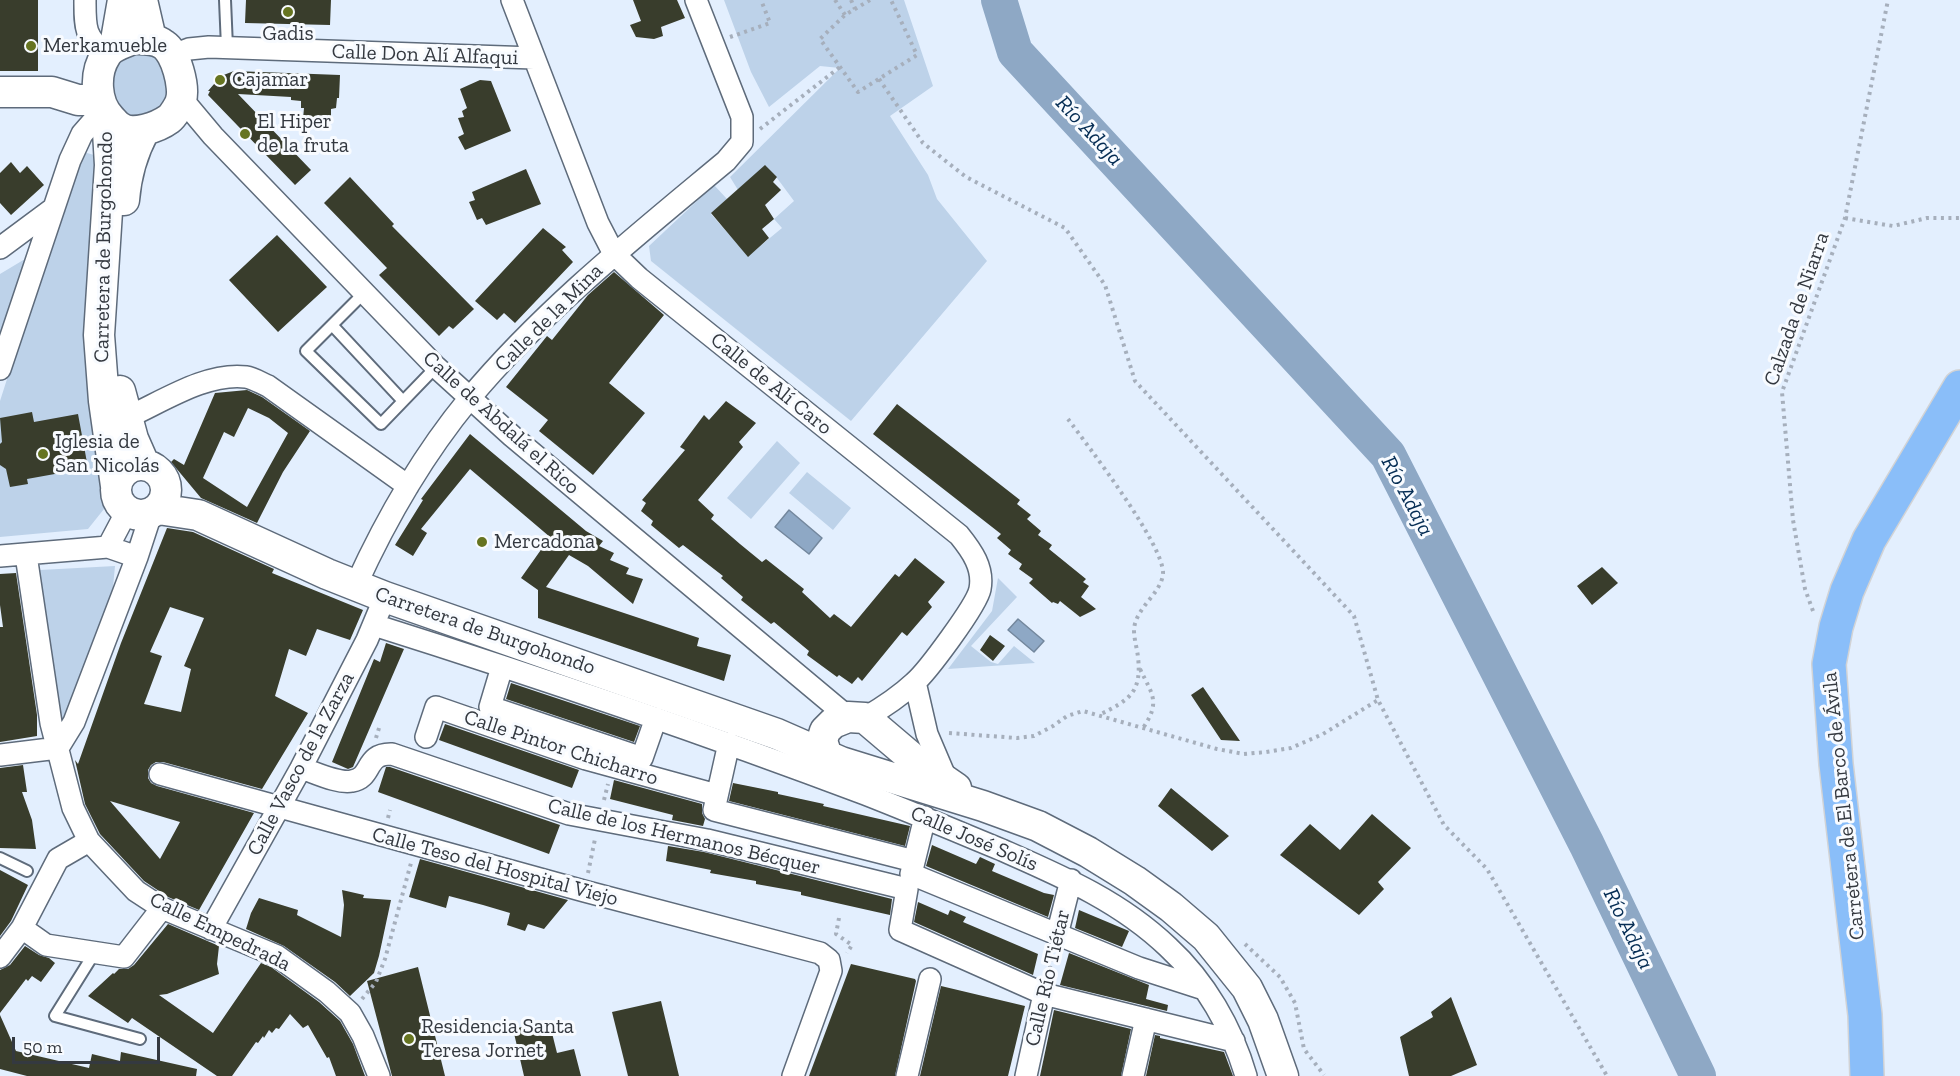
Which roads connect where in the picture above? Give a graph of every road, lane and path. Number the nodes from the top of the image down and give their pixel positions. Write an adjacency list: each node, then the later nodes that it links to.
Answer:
1 (85, 0): 21 (street)
2 (123, 0): 21 (main road, Carretera de Burgohondo)
3 (142, 0): 16 (main road)
4 (225, 0): 17 (lane)
5 (512, 0): 18 (street, Calle de Alí Caro)
6 (696, 0): 25 (street)
7 (761, 0): 15 (path)
8 (835, 0): 14 (path)
9 (851, 0): 13 (path)
10 (870, 0): 13 (path)
11 (891, 0): 20 (path)
12 (1888, 0): 27 (path, Calzada de Niarra)
13 (855, 9): 14 (path)
14 (844, 15): 19 (path)
15 (729, 37)
16 (162, 47): 17 (street, Calle Don Alí Alfaqui); 21 (main road); 23 (main road)
17 (227, 47): 18 (street, Calle Don Alí Alfaqui)
18 (534, 58): 30 (street, Calle de Alí Caro)
19 (840, 67): 20 (path); 25 (path)
20 (879, 79): 53 (path)
21 (105, 83): 22 (main road); 24 (main road); 26 (street); 41 (main road, Carretera de Burgohondo)
22 (0, 92)
23 (182, 99): 24 (main road); 31 (street, Calle de Abdalá el Rico)
24 (144, 131): 38 (main road, Carretera de Burgohondo)
25 (742, 142): 30 (street, Calle de la Mina)
26 (54, 208): 29 (street); 34 (street)
27 (1845, 218): 28 (path); 48 (path, Calzada de Niarra)
28 (1960, 218)
29 (0, 248)
30 (614, 254): 36 (street, Calle de la Mina); 52 (street, Calle de Alí Caro)
31 (364, 293): 32 (lane); 33 (street, Calle de Abdalá el Rico)
32 (332, 325): 37 (lane); 37 (lane)
33 (436, 367): 36 (street, Calle de Abdalá el Rico); 37 (lane)
34 (0, 369)
35 (1960, 387): 104 (highway, Carretera de El Barco de Ávila)
36 (470, 398): 40 (street, Calle de la Mina); 57 (street, Calle de Abdalá el Rico)
37 (403, 401)
38 (126, 418): 40 (street); 41 (main road, Carretera de Burgohondo)
39 (1068, 419): 51 (path)
40 (408, 486): 46 (street, Calle de la Mina)
41 (144, 502): 42 (street); 45 (street); 46 (main road, Carretera de Burgohondo)
42 (108, 547): 43 (street); 45 (street)
43 (26, 555): 44 (street); 62 (street, Calle Empedrada)
44 (0, 556)
45 (137, 556): 62 (street)
46 (356, 585): 47 (main road, Carretera de Burgohondo)
47 (385, 597): 49 (street, Calle Vasco de la Zarza); 57 (main road, Carretera de Burgohondo)
48 (1816, 621)
49 (374, 625): 50 (street, Calle José Solís); 65 (street, Calle Vasco de la Zarza)
50 (502, 667): 55 (street, Calle José Solís); 55 (street)
51 (1139, 669): 54 (path); 56 (path)
52 (915, 682): 57 (street, Calle de Alí Caro); 58 (street)
53 (1378, 700): 56 (path); 103 (path)
54 (1099, 716): 56 (path); 58 (path)
55 (656, 718): 61 (street, Calle José Solís)
56 (1143, 728)
57 (841, 730): 60 (main road); 67 (main road)
58 (927, 734): 68 (street)
59 (426, 737): 64 (street, Calle Pintor Chicharro)
60 (894, 741): 67 (main road); 68 (main road)
61 (729, 743): 69 (street); 73 (street, Calle José Solís)
62 (58, 748): 63 (street); 74 (street, Calle Empedrada)
63 (0, 755)
64 (612, 766): 69 (street, Calle Pintor Chicharro); 72 (path)
65 (301, 768): 71 (street, Calle Vasco de la Zarza); 72 (street, Calle de los Hermanos Bécquer)
66 (160, 774): 71 (street, Calle Teso del Hospital Viejo)
67 (879, 774): 70 (main road)
68 (948, 783): 70 (main road)
69 (716, 803): 78 (street, Calle Pintor Chicharro)
70 (983, 806): 102 (main road)
71 (279, 808): 75 (street, Calle Teso del Hospital Viejo); 84 (street, Calle Vasco de la Zarza)
72 (600, 815): 78 (street, Calle de los Hermanos Bécquer); 80 (path)
73 (925, 817): 78 (street); 79 (street, Calle José Solís)
74 (89, 841): 81 (street, Calle Empedrada); 83 (street)
75 (416, 845): 80 (street, Calle Teso del Hospital Viejo); 92 (path)
76 (0, 858): 77 (lane)
77 (27, 871)
78 (911, 875): 85 (street, Calle de los Hermanos Bécquer); 91 (street)
79 (1071, 880): 85 (street, Calle Río Tiétar); 90 (street, Calle José Solís)
80 (584, 891): 88 (street, Calle Teso del Hospital Viejo)
81 (162, 908): 84 (street, Calle Empedrada); 86 (street)
82 (838, 918): 88 (path)
83 (22, 928): 86 (street); 87 (street)
84 (211, 929): 92 (street, Calle Empedrada)
85 (1058, 935): 90 (street, Calle de los Hermanos Bécquer); 91 (path, Calle Río Tiétar)
86 (95, 952): 94 (lane)
87 (0, 957)
88 (837, 958): 97 (street)
89 (930, 979): 98 (street)
90 (1204, 989): 95 (street, Calle José Solís)
91 (1044, 994): 93 (street); 99 (street, Calle Río Tiétar)
92 (350, 1013): 96 (street, Calle Empedrada)
93 (1146, 1019): 95 (street); 100 (street)
94 (140, 1039)
95 (1234, 1041): 101 (street, Calle José Solís)
96 (379, 1076)
97 (793, 1076)
98 (907, 1076)
99 (1026, 1076)
100 (1133, 1076)
101 (1246, 1076)
102 (1283, 1076)
103 (1607, 1076)
104 (1867, 1076)

